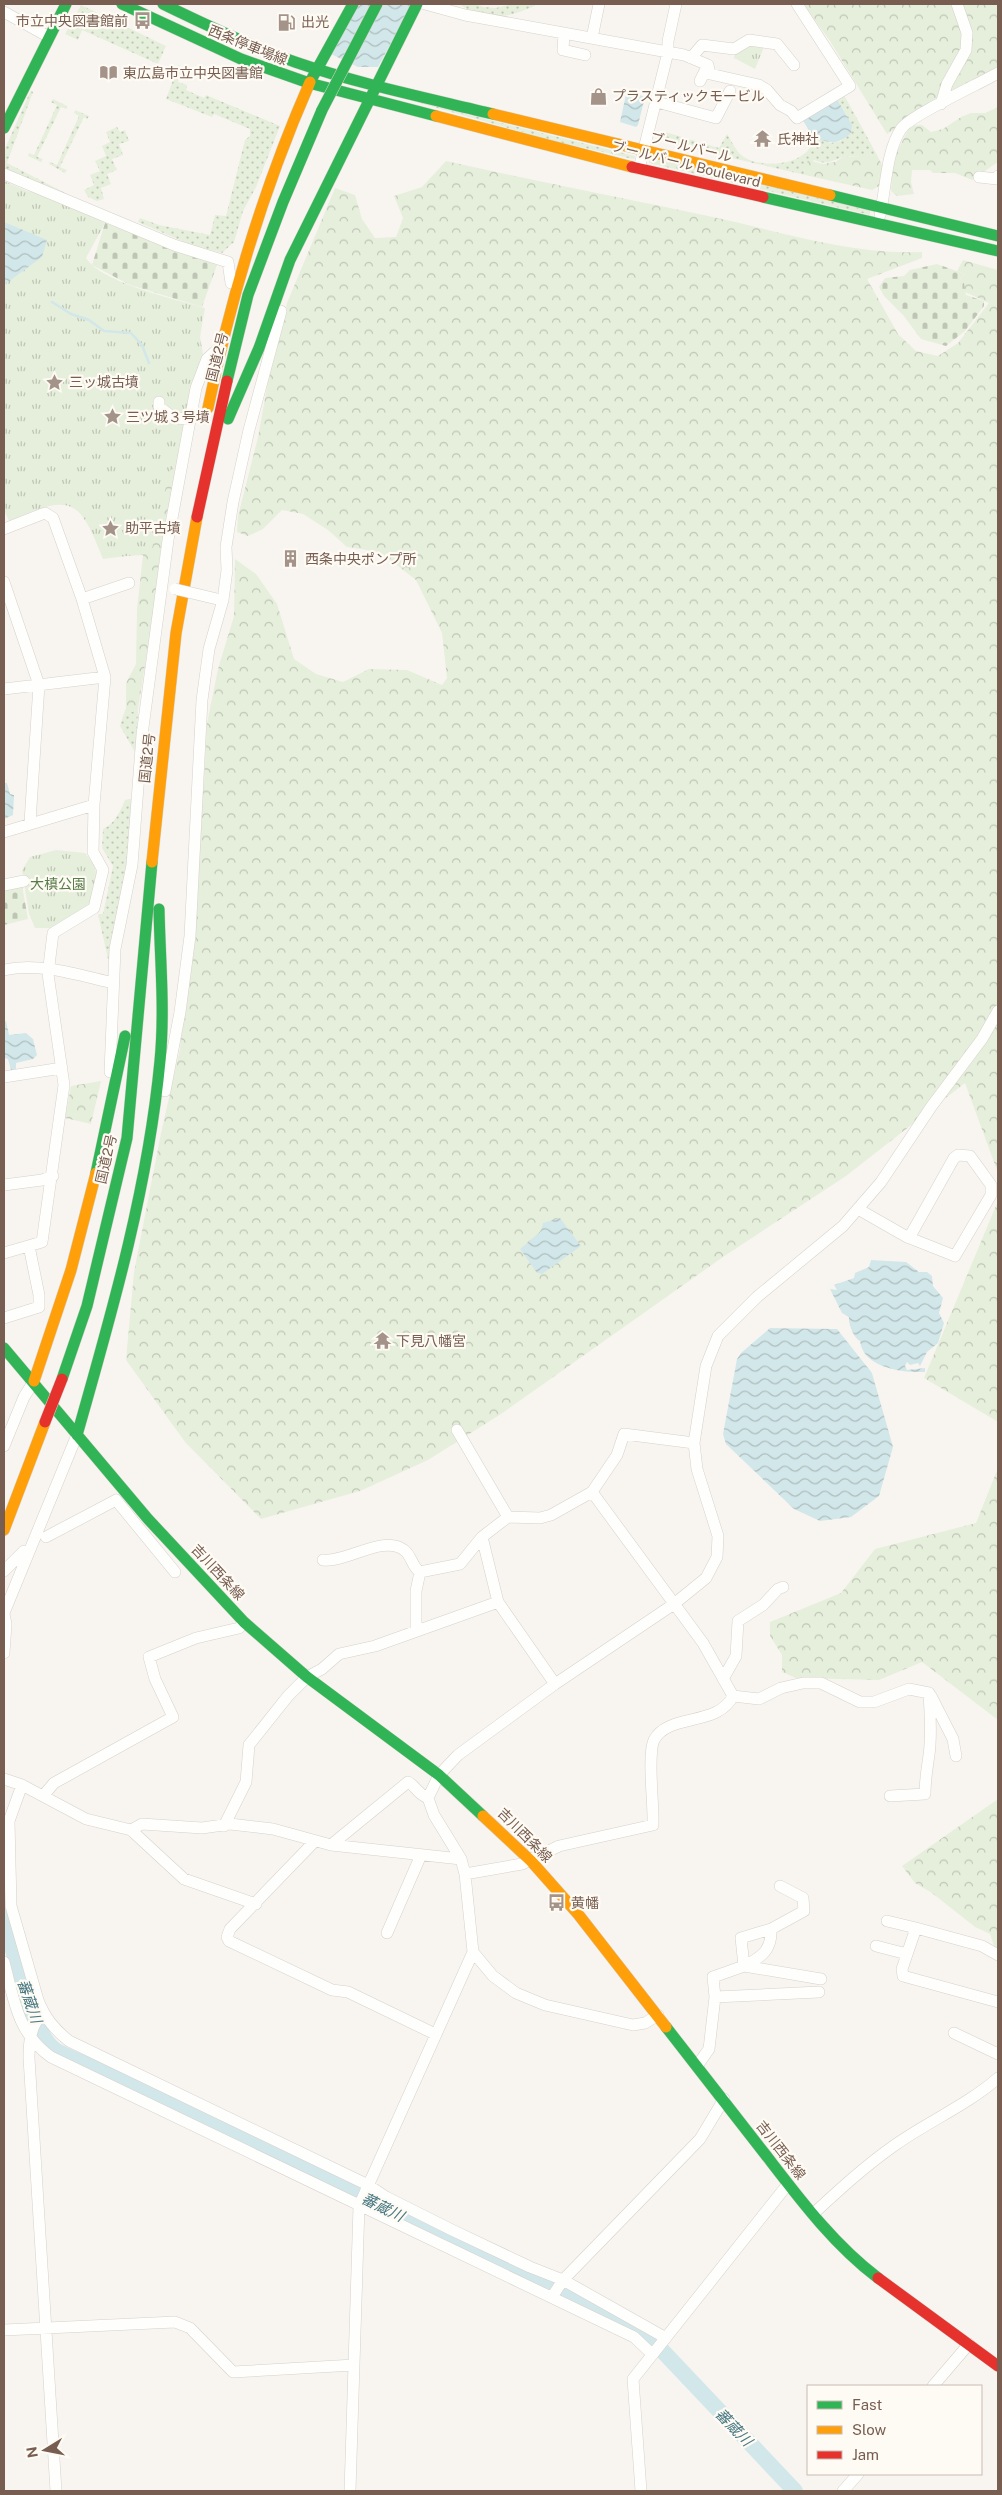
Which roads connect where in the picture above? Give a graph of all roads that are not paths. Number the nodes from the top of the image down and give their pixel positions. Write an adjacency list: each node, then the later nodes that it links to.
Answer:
1 (66, 4): 18 (main road)
2 (122, 4): 29 (main road, 西条停車場線)
3 (163, 4): 26 (main road, 西条停車場線)
4 (346, 4): 16 (street)
5 (353, 4): 16 (main road)
6 (377, 4): 60 (main road, 国道2号, bridge)
7 (417, 4): 20 (main road)
8 (424, 4): 15 (street); 20 (street)
9 (453, 4): 15 (street)
10 (599, 4): 19 (street)
11 (676, 4): 21 (street)
12 (797, 4): 24 (street)
13 (957, 4): 34 (street)
14 (4, 12): 18 (street)
15 (465, 14): 17 (street)
16 (337, 32): 26 (main road)
17 (564, 33): 19 (street); 22 (street)
18 (49, 37): 35 (main road)
19 (592, 38): 21 (street)
20 (401, 40): 30 (main road)
21 (668, 52): 23 (street); 33 (street)
22 (585, 56)
23 (691, 58): 24 (street); 25 (street)
24 (708, 65): 28 (street)
25 (794, 65)
26 (318, 67): 29 (main road); 30 (main road, 西条停車場線)
27 (998, 74): 34 (street)
28 (700, 81)
29 (309, 83): 32 (main road, 西条停車場線); 41 (main road)
30 (377, 84): 32 (main road); 36 (main road, ブールバール)
31 (730, 91): 33 (street)
32 (369, 100): 37 (main road, ブールバール Boulevard); 47 (main road)
33 (657, 102): 36 (street)
34 (941, 104): 42 (street)
35 (4, 128)
36 (644, 151): 37 (street); 42 (main road, ブールバール)
37 (640, 169): 43 (main road, ブールバール Boulevard)
38 (4, 174): 46 (street)
39 (979, 176): 40 (street)
40 (998, 176)
41 (263, 199): 46 (street); 48 (main road)
42 (881, 208): 43 (street); 44 (main road, ブールバール)
43 (878, 224): 45 (main road, ブールバール Boulevard)
44 (998, 236)
45 (998, 251)
46 (228, 262): 48 (street)
47 (282, 282): 59 (street); 60 (main road)
48 (222, 335): 49 (main road)
49 (219, 348): 51 (main road); 52 (street)
50 (159, 402): 52 (street)
51 (206, 416)
52 (190, 419): 57 (street)
53 (203, 436): 60 (main road)
54 (4, 530): 58 (street)
55 (4, 582): 62 (street)
56 (129, 583): 58 (street)
57 (161, 586): 59 (street, bridge); 72 (street)
58 (82, 599): 61 (street)
59 (220, 599): 76 (street)
60 (176, 633): 64 (main road, 国道2号)
61 (105, 677): 62 (street); 65 (street)
62 (39, 685): 63 (street); 66 (street)
63 (4, 689)
64 (158, 795): 76 (main road); 77 (main road); 95 (main road, 国道2号, bridge)
65 (94, 805): 66 (street); 70 (street)
66 (30, 822): 67 (street)
67 (4, 832)
68 (24, 881): 69 (street)
69 (4, 885)
70 (48, 969): 71 (street); 72 (street); 74 (street)
71 (4, 970)
72 (113, 983): 77 (street)
73 (998, 1011): 80 (street)
74 (62, 1068): 75 (street); 78 (street)
75 (4, 1077)
76 (150, 1129): 88 (main road)
77 (101, 1153): 86 (main road)
78 (53, 1176): 79 (street); 82 (street)
79 (4, 1185)
80 (858, 1209): 81 (street); 89 (street)
81 (909, 1238): 81 (street)
82 (29, 1246): 83 (street); 84 (street)
83 (4, 1253)
84 (4, 1318)
85 (4, 1348): 86 (main road, 吉川西条線)
86 (34, 1381): 88 (main road, 吉川西条線); 90 (street)
87 (457, 1430): 92 (street)
88 (77, 1435): 93 (main road, 吉川西条線); 106 (street)
89 (694, 1443): 91 (street); 105 (street)
90 (4, 1446)
91 (592, 1492): 92 (street); 105 (street)
92 (508, 1517): 97 (street)
93 (148, 1519): 94 (street); 107 (main road, 吉川西条線)
94 (137, 1526): 96 (street); 101 (street)
95 (4, 1530)
96 (46, 1537)
97 (482, 1537): 102 (street); 104 (street)
98 (24, 1551): 100 (street)
99 (323, 1560): 102 (street)
100 (4, 1571)
101 (175, 1572)
102 (420, 1572): 108 (street)
103 (784, 1587): 111 (street)
104 (498, 1602): 108 (street); 112 (street)
105 (674, 1604): 111 (street); 112 (street)
106 (4, 1613): 109 (street)
107 (244, 1622): 110 (main road, 吉川西条線); 119 (street)
108 (416, 1630): 110 (street)
109 (4, 1653)
110 (307, 1677): 116 (main road, 吉川西条線); 122 (street)
111 (723, 1679): 114 (street)
112 (555, 1684): 116 (street)
113 (929, 1693): 114 (street); 115 (street); 120 (street)
114 (733, 1696): 128 (street)
115 (956, 1756)
116 (439, 1775): 121 (street); 128 (main road, 吉川西条線)
117 (4, 1779): 118 (street)
118 (22, 1785): 119 (street); 146 (street)
119 (42, 1796): 123 (street)
120 (890, 1796)
121 (428, 1798): 125 (street); 127 (street)
122 (224, 1826): 123 (street); 124 (street)
123 (131, 1830): 131 (street)
124 (315, 1841): 125 (street); 131 (street)
125 (331, 1845): 126 (street)
126 (421, 1855): 127 (street); 135 (street)
127 (461, 1859): 129 (street)
128 (531, 1861): 129 (street); 147 (main road, 吉川西条線)
129 (465, 1874): 137 (street)
130 (780, 1886): 134 (street)
131 (256, 1904): 149 (street)
132 (887, 1921): 133 (street)
133 (916, 1928): 138 (street); 139 (street)
134 (772, 1929): 141 (street); 141 (street)
135 (387, 1933)
136 (876, 1946): 138 (street)
137 (473, 1952): 147 (street); 149 (street)
138 (907, 1954): 145 (street)
139 (998, 1955)
140 (4, 1962): 150 (street)
141 (744, 1966): 142 (street); 144 (street)
142 (821, 1979)
143 (819, 1992): 144 (street)
144 (715, 1997): 152 (street)
145 (998, 2002)
146 (42, 2015): 150 (street); 154 (street)
147 (658, 2015): 152 (main road, 吉川西条線)
148 (954, 2033): 151 (street)
149 (436, 2034): 158 (street)
150 (30, 2038): 156 (street); 163 (street)
151 (998, 2054)
152 (697, 2066): 155 (main road, 吉川西条線)
153 (998, 2078): 160 (street)
154 (155, 2084): 156 (street); 158 (street)
155 (724, 2099): 157 (main road, 吉川西条線); 161 (street)
156 (147, 2101): 159 (street)
157 (788, 2184): 160 (main road, 吉川西条線); 165 (street)
158 (367, 2187): 159 (street); 161 (street)
159 (359, 2206): 162 (street); 168 (street)
160 (813, 2214): 166 (main road, 吉川西条線)
161 (563, 2280): 162 (street); 165 (street)
162 (552, 2297): 167 (street)
163 (45, 2328): 164 (street); 168 (street); 172 (street)
164 (4, 2330)
165 (665, 2339): 167 (street)
166 (969, 2344): 169 (main road, 吉川西条線); 170 (street)
167 (652, 2354): 174 (street)
168 (354, 2365): 173 (street)
169 (998, 2366)
170 (934, 2385)
171 (857, 2475): 175 (street)
172 (56, 2491)
173 (350, 2491)
174 (641, 2491)
175 (843, 2491)

